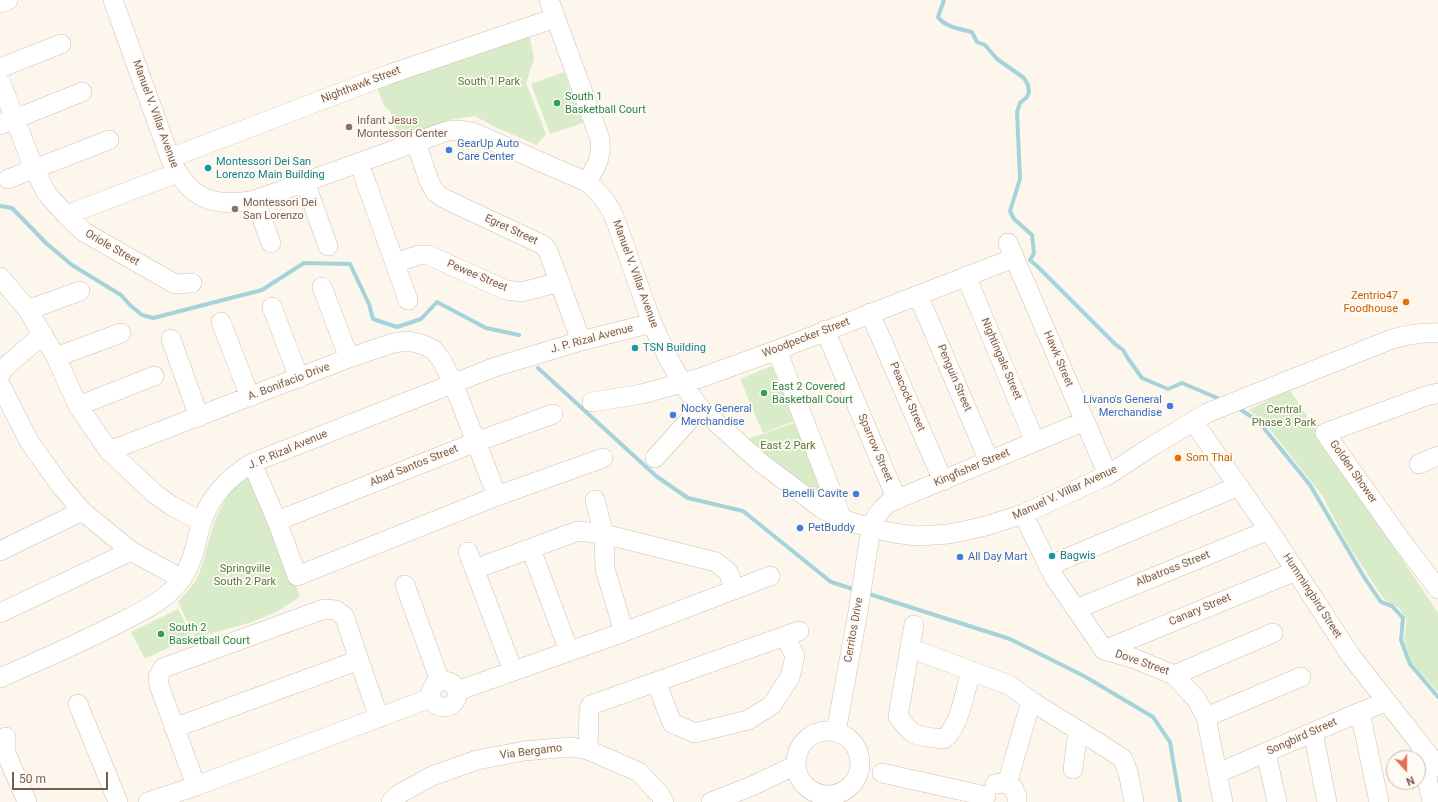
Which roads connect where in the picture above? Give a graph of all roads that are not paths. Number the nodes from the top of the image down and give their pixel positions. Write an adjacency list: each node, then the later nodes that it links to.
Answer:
1 (8, 0): 4 (street)
2 (113, 0): 14 (street, Manuel V. Villar Avenue)
3 (549, 0): 5 (street)
4 (0, 3)
5 (555, 18): 14 (street, Nighthawk Street); 18 (street)
6 (61, 44): 7 (street)
7 (0, 68)
8 (0, 80): 10 (street, Oriole Street)
9 (82, 92): 10 (street)
10 (8, 122): 15 (street, Oriole Street)
11 (109, 140): 15 (street)
12 (416, 142): 13 (street, Manuel V. Villar Avenue); 18 (street, Manuel V. Villar Avenue); 27 (street, Egret Street)
13 (359, 163): 17 (street, Manuel V. Villar Avenue); 24 (street)
14 (173, 166): 19 (street, Manuel V. Villar Avenue); 20 (street, Nighthawk Street)
15 (34, 169): 16 (street); 20 (street, Oriole Street)
16 (8, 179)
17 (305, 182): 19 (street, Manuel V. Villar Avenue); 22 (street)
18 (587, 182): 37 (street, Manuel V. Villar Avenue)
19 (255, 200): 21 (street)
20 (66, 215): 28 (street, Oriole Street)
21 (271, 243)
22 (328, 246)
23 (1011, 250): 25 (street, Woodpecker Street); 61 (street, Hawk Street)
24 (395, 263): 27 (street, Pewee Street); 32 (street)
25 (966, 276): 31 (street, Woodpecker Street); 63 (street, Nightingale Street)
26 (2, 282): 34 (street)
27 (560, 282): 43 (street, Egret Street)
28 (192, 283)
29 (322, 287): 46 (street)
30 (80, 291): 34 (street)
31 (918, 295): 35 (street, Woodpecker Street); 68 (street, Penguin Street)
32 (408, 300)
33 (272, 307): 49 (street)
34 (28, 310): 41 (street)
35 (870, 313): 38 (street, Woodpecker Street); 72 (street, Peacock Street)
36 (222, 322): 54 (street)
37 (652, 323): 43 (street, J. P. Rizal Avenue); 50 (street, Manuel V. Villar Avenue)
38 (825, 330): 44 (street, Woodpecker Street); 76 (street, Sparrow Street)
39 (121, 333): 45 (street)
40 (1438, 333): 60 (street, Manuel V. Villar Avenue)
41 (43, 334): 45 (street); 47 (street)
42 (171, 339): 59 (street)
43 (581, 341): 52 (street, J. P. Rizal Avenue)
44 (777, 350): 50 (street, Woodpecker Street); 79 (street)
45 (56, 357): 56 (street)
46 (349, 358): 49 (street, A. Bonifacio Drive); 52 (street, A. Bonifacio Drive)
47 (0, 375)
48 (154, 376): 56 (street)
49 (299, 378): 54 (street, A. Bonifacio Drive)
50 (682, 383): 55 (street, Woodpecker Street); 57 (street, Manuel V. Villar Avenue)
51 (0, 384): 77 (street)
52 (453, 384): 62 (street, A. Bonifacio Drive); 69 (street, J. P. Rizal Avenue)
53 (1438, 394): 95 (street, Golden Shower)
54 (250, 397): 59 (street, A. Bonifacio Drive)
55 (592, 402)
56 (78, 406): 64 (street)
57 (700, 408): 67 (street); 79 (street, Manuel V. Villar Avenue)
58 (553, 414): 62 (street, Abad Santos Street)
59 (199, 417): 64 (street, A. Bonifacio Drive)
60 (1200, 417): 71 (street, Manuel V. Villar Avenue); 73 (street, Hummingbird Street)
61 (1085, 421): 63 (street, Kingfisher Street); 71 (street, Hawk Street)
62 (476, 442): 74 (street, A. Bonifacio Drive); 80 (street, Abad Santos Street)
63 (1035, 442): 68 (street, Kingfisher Street)
64 (109, 451): 81 (street)
65 (1438, 456): 70 (street)
66 (603, 458): 74 (street)
67 (656, 458)
68 (989, 461): 72 (street, Kingfisher Street)
69 (252, 463): 80 (street); 81 (street, J. P. Rizal Avenue)
70 (1419, 464)
71 (1108, 475): 78 (street, Manuel V. Villar Avenue)
72 (943, 481): 76 (street, Kingfisher Street)
73 (1239, 486): 83 (street, Hummingbird Street); 89 (street)
74 (497, 496): 80 (street)
75 (595, 500): 84 (street)
76 (897, 500): 82 (street, Kingfisher Street)
77 (82, 511): 86 (street); 87 (street)
78 (1023, 514): 82 (street, Manuel V. Villar Avenue); 89 (street, Dove Street)
79 (842, 519): 82 (street, Manuel V. Villar Avenue)
80 (277, 521)
81 (202, 522): 93 (street, J. P. Rizal Avenue)
82 (871, 528): 123 (street, Cerritos Drive)
83 (1269, 530): 91 (street, Hummingbird Street); 97 (street, Albatross Street)
84 (604, 534): 85 (street); 96 (street); 100 (street)
85 (531, 549): 90 (street); 104 (street)
86 (0, 551)
87 (131, 551): 93 (street); 98 (street)
88 (468, 552): 90 (street)
89 (1048, 566): 97 (street, Dove Street)
90 (475, 569): 106 (street)
91 (1296, 570): 103 (street, Canary Street); 116 (street, Hummingbird Street)
92 (770, 576): 96 (street)
93 (182, 579): 110 (street, J. P. Rizal Avenue)
94 (405, 585): 111 (street)
95 (1438, 589)
96 (735, 590): 100 (street)
97 (1076, 609): 103 (street, Dove Street)
98 (0, 613)
99 (914, 625): 102 (street)
100 (624, 632): 104 (street)
101 (1273, 633): 108 (street)
102 (910, 648): 107 (street); 107 (street)
103 (1104, 650): 108 (street, Dove Street)
104 (569, 651): 106 (street)
105 (359, 660): 120 (street); 121 (street); 121 (street)
106 (513, 671): 113 (street)
107 (971, 671): 115 (street)
108 (1174, 675): 119 (street, Dove Street)
109 (1301, 677): 119 (street)
110 (0, 678)
111 (440, 681): 113 (street); 114 (street)
112 (656, 682): 112 (street); 127 (street)
113 (457, 691): 114 (street)
114 (431, 698): 120 (street)
115 (1031, 701): 122 (street); 134 (street)
116 (1386, 702): 118 (street, Songbird Street); 126 (street, Hummingbird Street)
117 (78, 704): 139 (street)
118 (1360, 712): 124 (street, Songbird Street); 149 (street)
119 (1206, 717): 133 (street, Dove Street)
120 (379, 718): 135 (street)
121 (174, 728): 135 (street)
122 (1078, 730): 132 (street); 145 (street)
123 (836, 732): 129 (street); 131 (street)
124 (1313, 732): 128 (street, Songbird Street); 148 (street)
125 (6, 737): 138 (street)
126 (1420, 744): 130 (street, Hummingbird Street); 150 (street)
127 (588, 750): 141 (street, Via Bergamo); 142 (street, Via Bergamo)
128 (1266, 753): 133 (street, Songbird Street); 147 (street)
129 (796, 765): 136 (street); 143 (street)
130 (1438, 767)
131 (871, 769): 136 (street); 137 (street)
132 (1073, 769)
133 (1218, 773): 146 (street, Dove Street)
134 (1007, 784): 137 (street); 144 (street)
135 (196, 786): 140 (street)
136 (820, 798)
137 (986, 799)
138 (27, 802)
139 (118, 802)
140 (148, 802)
141 (391, 802)
142 (664, 802)
143 (711, 802)
144 (1018, 802)
145 (1134, 802)
146 (1223, 802)
147 (1277, 802)
148 (1327, 802)
149 (1379, 802)
150 (1432, 802)

